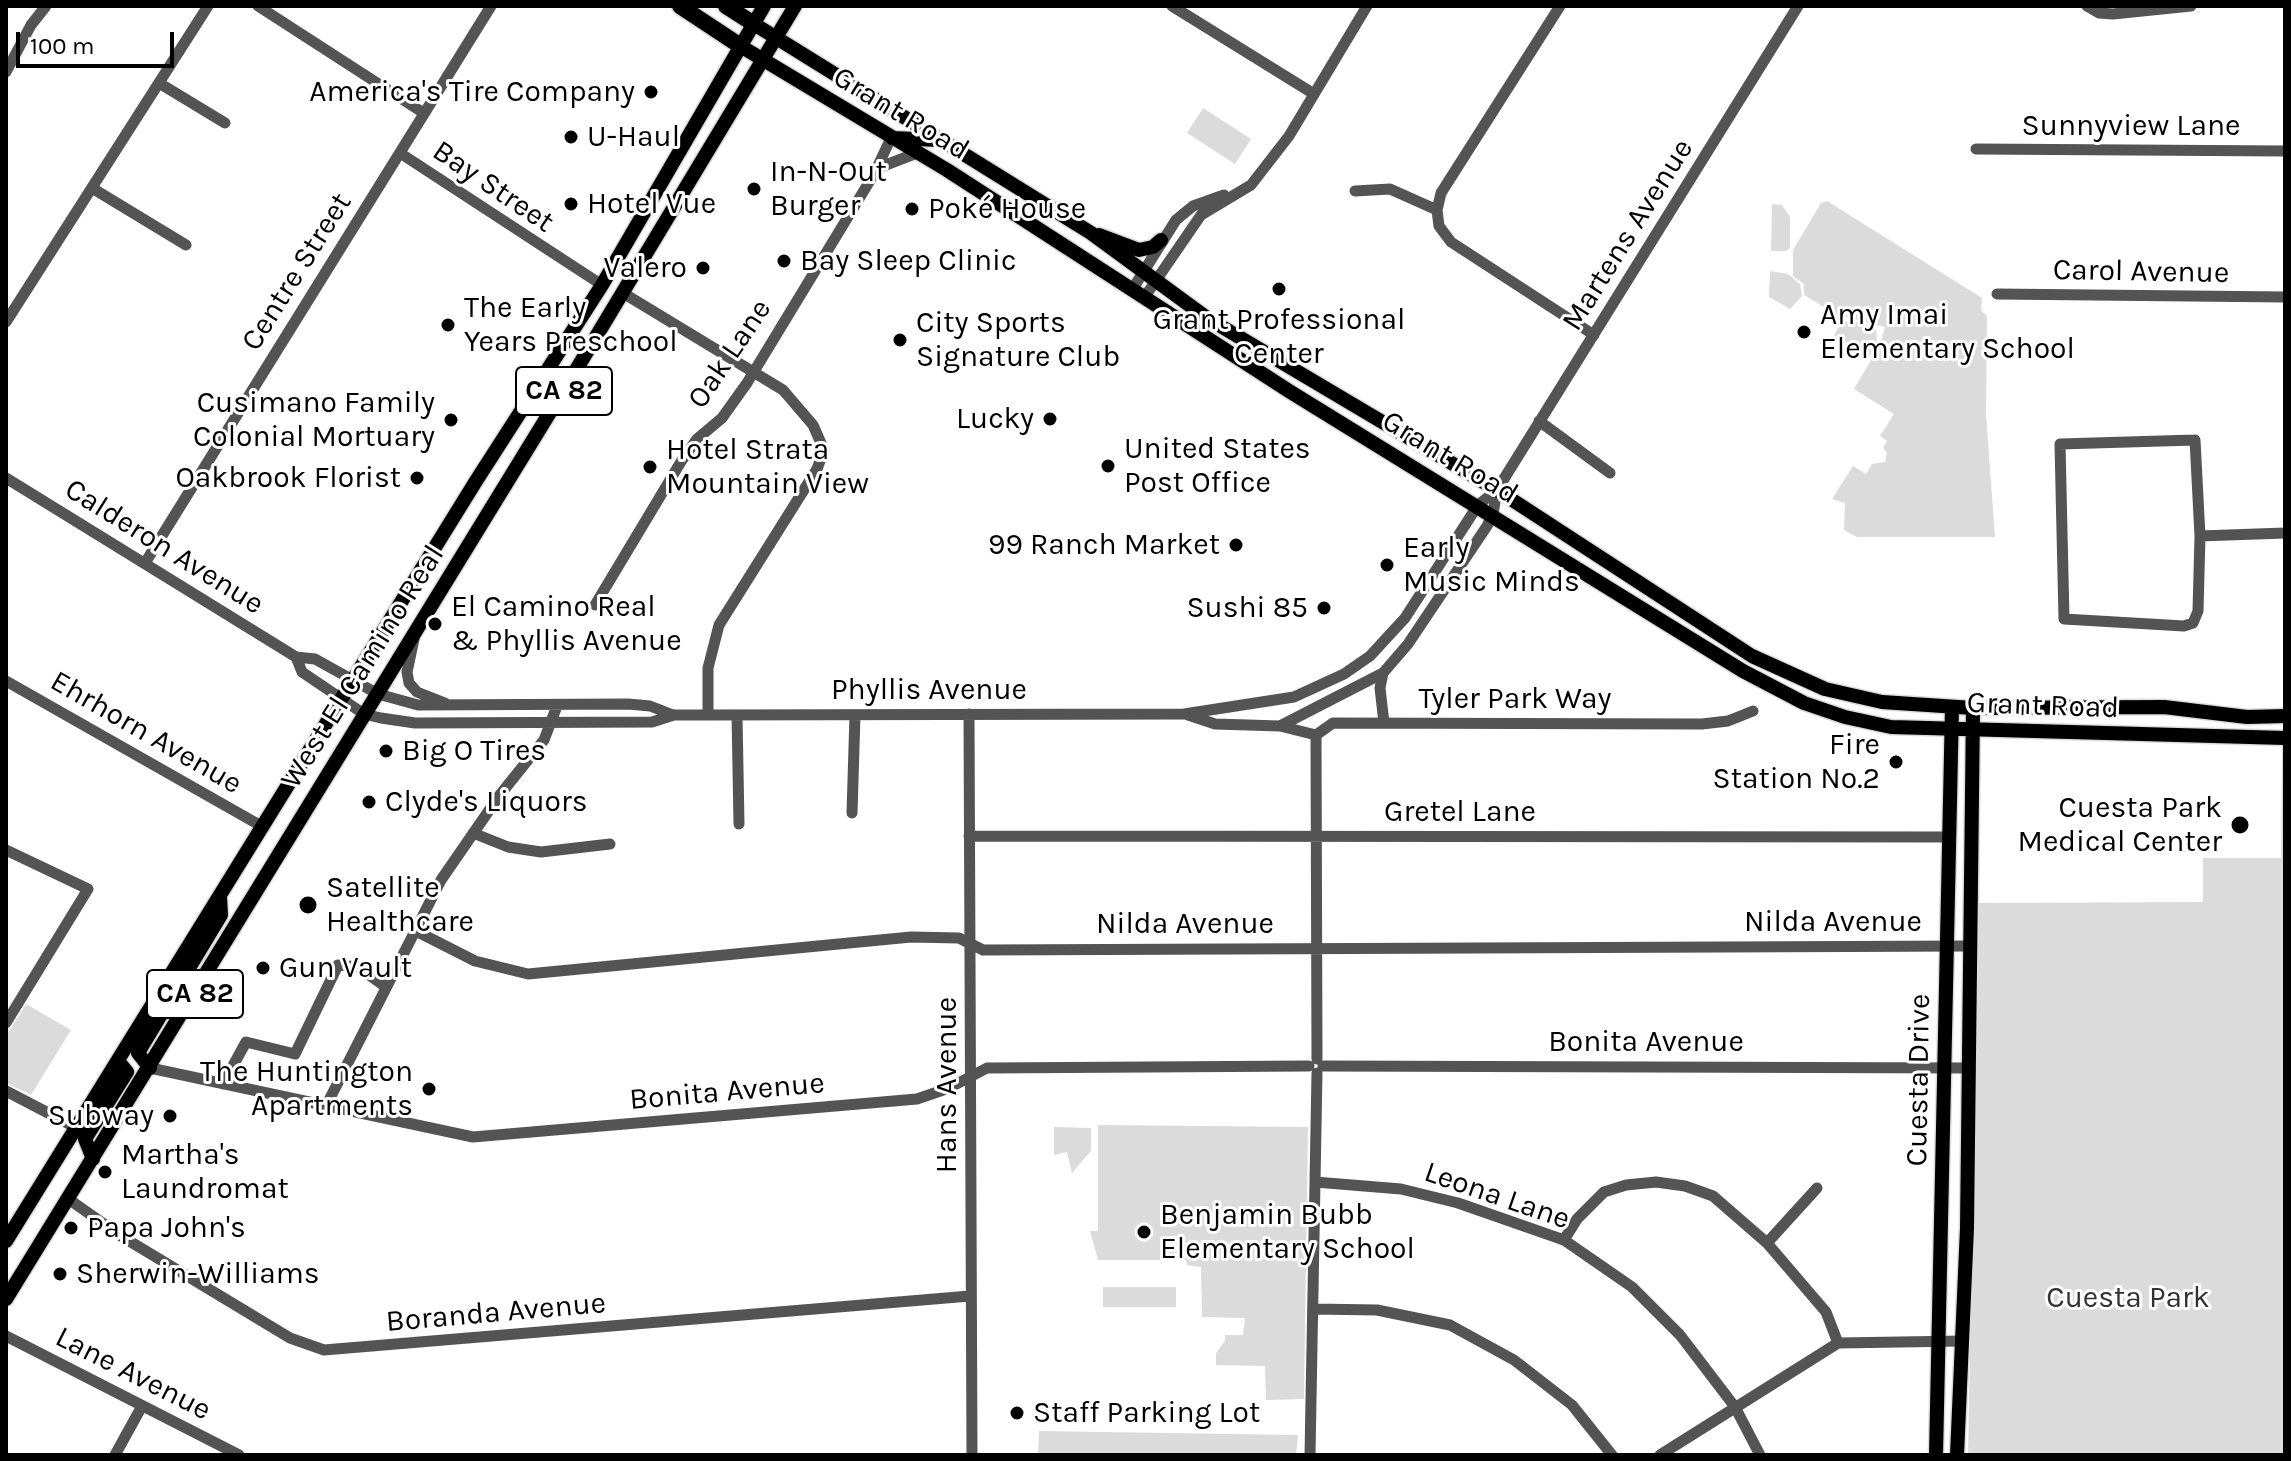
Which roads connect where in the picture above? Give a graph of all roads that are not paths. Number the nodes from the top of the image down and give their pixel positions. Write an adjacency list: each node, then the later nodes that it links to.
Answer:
1 (46, 6): 19 (street)
2 (208, 6): 20 (street)
3 (258, 6): 22 (street)
4 (491, 6): 22 (street, Centre Street)
5 (680, 6): 17 (highway)
6 (726, 6): 15 (highway)
7 (764, 6): 15 (main road, CA 82)
8 (795, 6): 16 (main road, CA 82)
9 (1172, 6): 21 (street)
10 (1367, 6): 21 (street)
11 (1560, 6): 36 (street)
12 (1798, 6): 47 (street, Martens Avenue)
13 (2087, 6): 14 (street)
14 (2191, 6)
15 (754, 24): 16 (main road, Grant Road); 17 (main road, West El Camino Real / CA 82)
16 (776, 40): 18 (main road, CA 82); 23 (main road, Grant Road)
17 (742, 47): 18 (main road, Grant Road); 41 (main road, West El Camino Real / CA 82)
18 (764, 62): 26 (main road, Grant Road); 42 (main road, West El Camino Real / CA 82)
19 (6, 72)
20 (159, 83): 24 (street); 34 (street)
21 (1314, 94): 33 (street)
22 (422, 112): 30 (street, Centre Street)
23 (911, 120): 25 (main road); 27 (main road, Grant Road)
24 (225, 123)
25 (913, 136): 26 (main road); 27 (main road); 31 (main road)
26 (891, 138): 31 (main road, Grant Road); 32 (street, Oak Lane)
27 (947, 142): 37 (main road, Grant Road)
28 (1976, 149): 29 (street, Sunnyview Lane)
29 (2285, 151)
30 (400, 153): 41 (street, Bay Street); 57 (street, Centre Street)
31 (917, 153): 32 (street); 43 (main road, Grant Road)
32 (877, 168): 48 (street, Oak Lane)
33 (1251, 185): 38 (street); 40 (street)
34 (92, 188): 39 (street); 46 (street)
35 (1355, 191): 36 (street)
36 (1437, 210): 47 (street)
37 (1091, 233): 38 (main road); 40 (main road, Grant Road)
38 (1161, 240): 40 (street)
39 (186, 245)
40 (1149, 278): 43 (street); 52 (main road, Grant Road)
41 (602, 285): 62 (main road, West El Camino Real / CA 82)
42 (623, 293): 48 (street); 59 (main road, West El Camino Real / CA 82)
43 (1138, 294): 53 (main road, Grant Road)
44 (1997, 294): 45 (street, Carol Avenue)
45 (2285, 297)
46 (6, 322)
47 (1594, 335): 49 (street, Martens Avenue)
48 (754, 369): 58 (street, Oak Lane); 75 (street)
49 (1539, 421): 50 (street); 52 (street, Martens Avenue)
50 (1610, 473)
51 (6, 478): 57 (street, Calderon Avenue)
52 (1497, 490): 53 (street, Phyllis Avenue); 54 (street, Phyllis Avenue); 68 (main road, Grant Road)
53 (1478, 505): 54 (main road, Grant Road); 73 (street, Phyllis Avenue)
54 (1493, 514): 61 (street, Phyllis Avenue); 82 (main road, Grant Road)
55 (2285, 533): 56 (street)
56 (2200, 536): 56 (street)
57 (145, 563): 60 (street, Calderon Avenue)
58 (595, 605)
59 (415, 633): 64 (main road, West El Camino Real / CA 82); 66 (street)
60 (296, 657): 62 (street, Calderon Avenue); 65 (street, Calderon Avenue)
61 (1383, 673): 80 (street); 81 (street, Phyllis Avenue)
62 (355, 680): 64 (street, Phyllis Avenue); 65 (main road, West El Camino Real / CA 82)
63 (6, 681): 88 (street, Ehrhorn Avenue)
64 (378, 694): 66 (street, Phyllis Avenue); 71 (main road, West El Camino Real / CA 82)
65 (343, 700): 71 (street, Phyllis Avenue); 88 (main road, West El Camino Real / CA 82)
66 (453, 706): 67 (street, Phyllis Avenue)
67 (557, 706): 74 (street, Phyllis Avenue); 79 (street)
68 (1952, 707): 69 (main road, Grant Road); 82 (main road, Cuesta Drive)
69 (1973, 708): 78 (main road, Grant Road); 83 (main road, Cuesta Drive)
70 (1753, 711): 80 (street, Tyler Park Way)
71 (364, 714): 79 (street, Phyllis Avenue); 105 (main road, West El Camino Real / CA 82)
72 (969, 714): 73 (street, Phyllis Avenue); 77 (street, Phyllis Avenue); 91 (street, Hans Avenue)
73 (1184, 714): 81 (street, Phyllis Avenue)
74 (674, 715): 75 (street, Phyllis Avenue); 79 (street, Phyllis Avenue)
75 (708, 715): 76 (street, Phyllis Avenue)
76 (737, 715): 77 (street, Phyllis Avenue); 87 (street)
77 (855, 715): 86 (street)
78 (2285, 716)
79 (551, 722): 89 (street)
80 (1384, 723): 84 (street, Tyler Park Way)
81 (1280, 726): 84 (street)
82 (1951, 730): 83 (main road, Grant Road); 92 (main road, Cuesta Drive)
83 (1973, 731): 85 (main road, Grant Road); 99 (main road, Cuesta Drive)
84 (1316, 735): 90 (street)
85 (2285, 738)
86 (852, 813)
87 (739, 824)
88 (263, 827): 95 (main road, West El Camino Real / CA 82)
89 (473, 833): 93 (street); 96 (street)
90 (1317, 835): 91 (street, Gretel Lane); 92 (street, Gretel Lane); 100 (street)
91 (969, 836): 97 (street, Hans Avenue)
92 (1950, 837): 98 (main road, Cuesta Drive)
93 (610, 844)
94 (6, 850): 102 (street)
95 (220, 897): 103 (main road, West El Camino Real / CA 82); 105 (main road)
96 (414, 930): 97 (street, Nilda Avenue); 101 (street)
97 (972, 946): 100 (street, Nilda Avenue); 108 (street, Hans Avenue)
98 (1947, 946): 99 (street, Nilda Avenue); 100 (street, Nilda Avenue); 106 (main road, Cuesta Drive)
99 (1970, 946): 107 (main road, Cuesta Drive)
100 (1317, 947): 104 (street)
101 (386, 987): 109 (street); 111 (street)
102 (6, 1023)
103 (118, 1061): 112 (main road, West El Camino Real / CA 82); 113 (main road)
104 (1316, 1066): 106 (street, Bonita Avenue); 108 (street, Bonita Avenue); 114 (street)
105 (150, 1068): 109 (street, Bonita Avenue); 113 (main road, West El Camino Real / CA 82)
106 (1945, 1068): 107 (street, Bonita Avenue); 126 (main road, Cuesta Drive)
107 (1969, 1068): 124 (main road, Cuesta Drive)
108 (971, 1075): 111 (street, Bonita Avenue); 120 (street, Hans Avenue)
109 (223, 1084): 111 (street, Bonita Avenue)
110 (6, 1091): 112 (street)
111 (326, 1106)
112 (77, 1128): 118 (main road, West El Camino Real / CA 82)
113 (93, 1159): 116 (main road, West El Camino Real / CA 82)
114 (1315, 1182): 117 (street, Leona Lane); 122 (street)
115 (1817, 1188): 119 (street)
116 (67, 1198): 120 (street, Boranda Avenue); 121 (main road, West El Camino Real / CA 82)
117 (1564, 1240): 119 (street); 128 (street, Leona Lane)
118 (6, 1241)
119 (1767, 1243): 125 (street)
120 (970, 1296): 131 (street, Hans Avenue)
121 (6, 1299)
122 (1314, 1309): 132 (street); 133 (street)
123 (6, 1336): 127 (street, Lane Avenue)
124 (1963, 1341): 126 (street); 137 (main road, Cuesta Drive)
125 (1838, 1343): 126 (street); 128 (street)
126 (1939, 1344): 136 (main road, Cuesta Drive)
127 (142, 1406): 129 (street); 130 (street, Lane Avenue)
128 (1735, 1407): 134 (street); 135 (street, Leona Lane)
129 (115, 1455)
130 (239, 1455)
131 (972, 1455)
132 (1310, 1455)
133 (1612, 1455)
134 (1660, 1455)
135 (1760, 1455)
136 (1936, 1455)
137 (1957, 1455)

